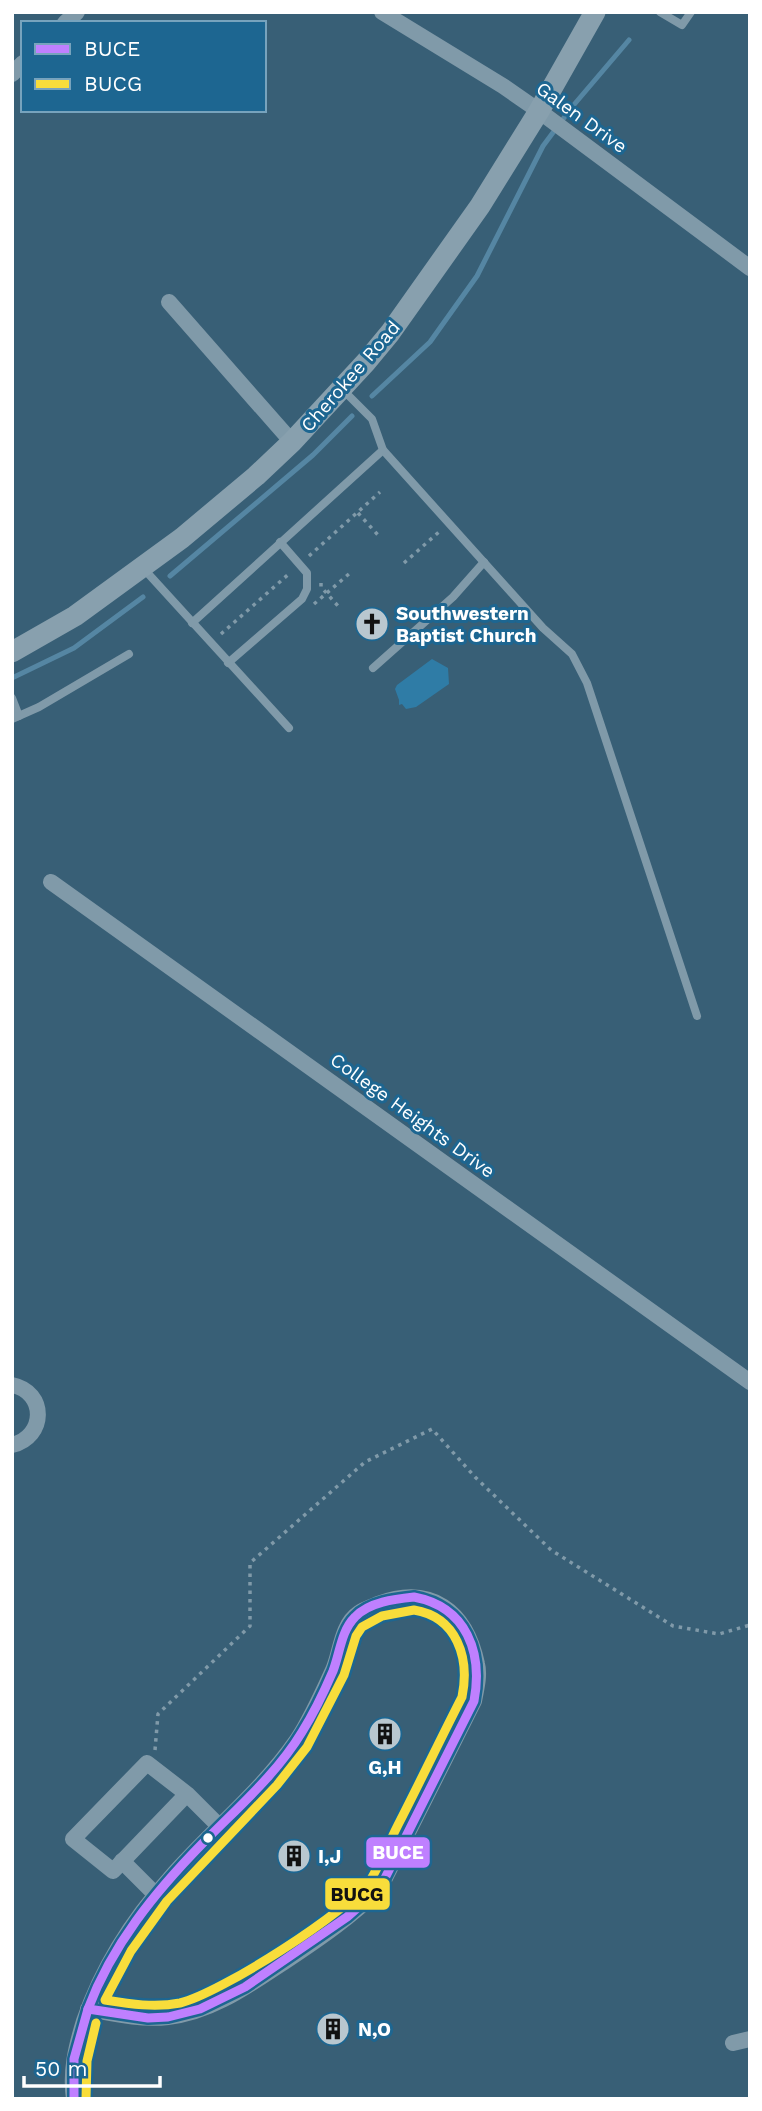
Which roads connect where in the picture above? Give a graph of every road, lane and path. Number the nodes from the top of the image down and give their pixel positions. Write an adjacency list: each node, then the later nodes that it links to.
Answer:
1 (382, 12): 5 (street, Galen Drive)
2 (595, 12): 5 (main road, Cherokee Road)
3 (660, 12): 4 (lane)
4 (691, 12)
5 (539, 110): 6 (street, Galen Drive); 8 (main road, Cherokee Road)
6 (750, 268)
7 (169, 302): 9 (street)
8 (341, 388): 9 (main road, Cherokee Road); 10 (lane)
9 (292, 442): 20 (main road, Cherokee Road)
10 (383, 450): 13 (lane); 15 (lane)
11 (380, 492): 12 (path)
12 (358, 513): 14 (path); 19 (path)
13 (449, 523): 16 (lane); 17 (path)
14 (375, 538)
15 (280, 542): 18 (lane); 26 (lane)
16 (484, 562): 31 (lane); 36 (lane)
17 (404, 563)
18 (300, 564): 27 (path); 30 (lane)
19 (315, 564)
20 (143, 568): 26 (lane); 28 (main road, Cherokee Road)
21 (350, 573): 23 (path)
22 (321, 579): 23 (path)
23 (327, 593): 24 (path); 25 (path)
24 (339, 607)
25 (309, 608)
26 (192, 623): 27 (lane)
27 (211, 644): 30 (lane)
28 (12, 652)
29 (130, 654): 33 (lane)
30 (229, 663): 34 (lane)
31 (373, 668)
32 (12, 698): 33 (lane)
33 (16, 718)
34 (289, 728)
35 (51, 882): 37 (street, College Heights Drive)
36 (697, 1016)
37 (750, 1382)
38 (12, 1385): 39 (street)
39 (12, 1445)
40 (750, 1625): 41 (path)
41 (151, 1756): 42 (street); 44 (street)
42 (187, 1794): 43 (street); 44 (street)
43 (220, 1827): 45 (street); 46 (street)
44 (122, 1861): 45 (street)
45 (156, 1895): 46 (street)
46 (88, 2009): 49 (street)
47 (750, 2039): 48 (street)
48 (733, 2043)
49 (74, 2099)

